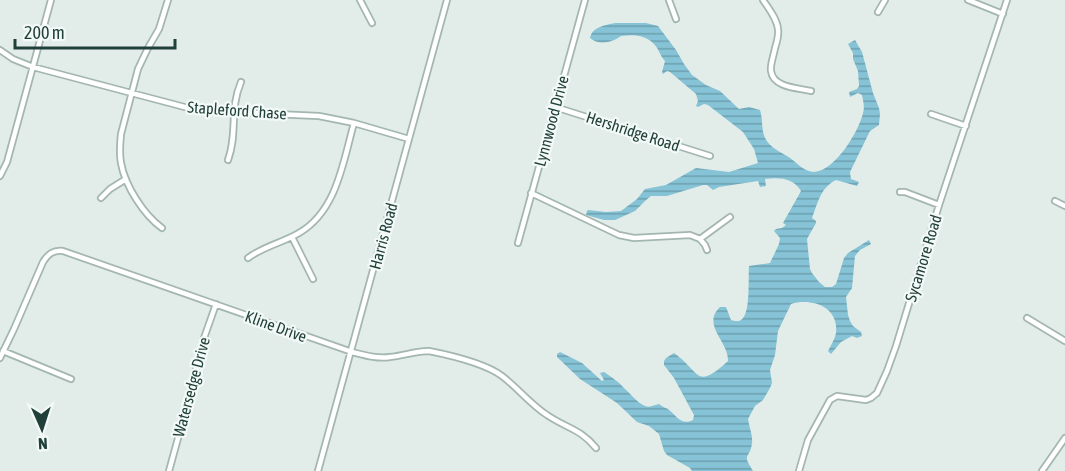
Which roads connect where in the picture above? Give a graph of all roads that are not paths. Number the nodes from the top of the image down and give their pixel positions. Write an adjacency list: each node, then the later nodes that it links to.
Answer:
1 (51, 0): 16 (street)
2 (168, 0): 19 (street)
3 (360, 0): 14 (street)
4 (447, 0): 25 (street, Harris Road)
5 (585, 0): 20 (street, Lynnwood Drive)
6 (669, 0): 13 (street)
7 (763, 0): 18 (street)
8 (885, 0): 11 (street)
9 (968, 0): 12 (street)
10 (1007, 0): 12 (street, Sycamore Road)
11 (878, 12)
12 (1003, 14): 24 (street, Sycamore Road)
13 (676, 19)
14 (372, 23)
15 (0, 50): 16 (street, Stapleford Chase)
16 (33, 67): 19 (street, Stapleford Chase); 28 (street)
17 (241, 82): 21 (street)
18 (811, 91)
19 (131, 94): 21 (street, Stapleford Chase); 29 (street)
20 (555, 107): 26 (street, Hershridge Road); 31 (street, Lynnwood Drive)
21 (233, 112): 23 (street, Stapleford Chase); 27 (street)
22 (931, 114): 24 (street)
23 (354, 123): 25 (street, Stapleford Chase); 38 (street)
24 (966, 126): 34 (street, Sycamore Road)
25 (409, 139): 48 (street, Harris Road)
26 (710, 156)
27 (228, 160)
28 (0, 176)
29 (126, 179): 32 (street); 37 (street)
30 (900, 192): 34 (street)
31 (531, 193): 39 (street); 40 (street, Lynnwood Drive)
32 (101, 198)
33 (1055, 201): 35 (street)
34 (939, 205): 55 (street, Sycamore Road)
35 (1065, 206)
36 (730, 217): 39 (street)
37 (162, 228)
38 (292, 237): 42 (street); 43 (street)
39 (700, 239): 41 (street)
40 (518, 243)
41 (707, 250)
42 (248, 258)
43 (313, 279)
44 (216, 304): 47 (street, Kline Drive); 48 (street, Kline Drive); 53 (street, Watersedge Drive)
45 (1027, 318): 46 (street)
46 (1065, 341)
47 (3, 351): 49 (street, Kline Drive); 50 (street)
48 (352, 352): 52 (street, Kline Drive); 54 (street, Harris Road)
49 (0, 358)
50 (71, 379)
51 (1065, 438): 56 (street)
52 (596, 448)
53 (169, 471)
54 (318, 471)
55 (799, 471)
56 (1042, 471)

